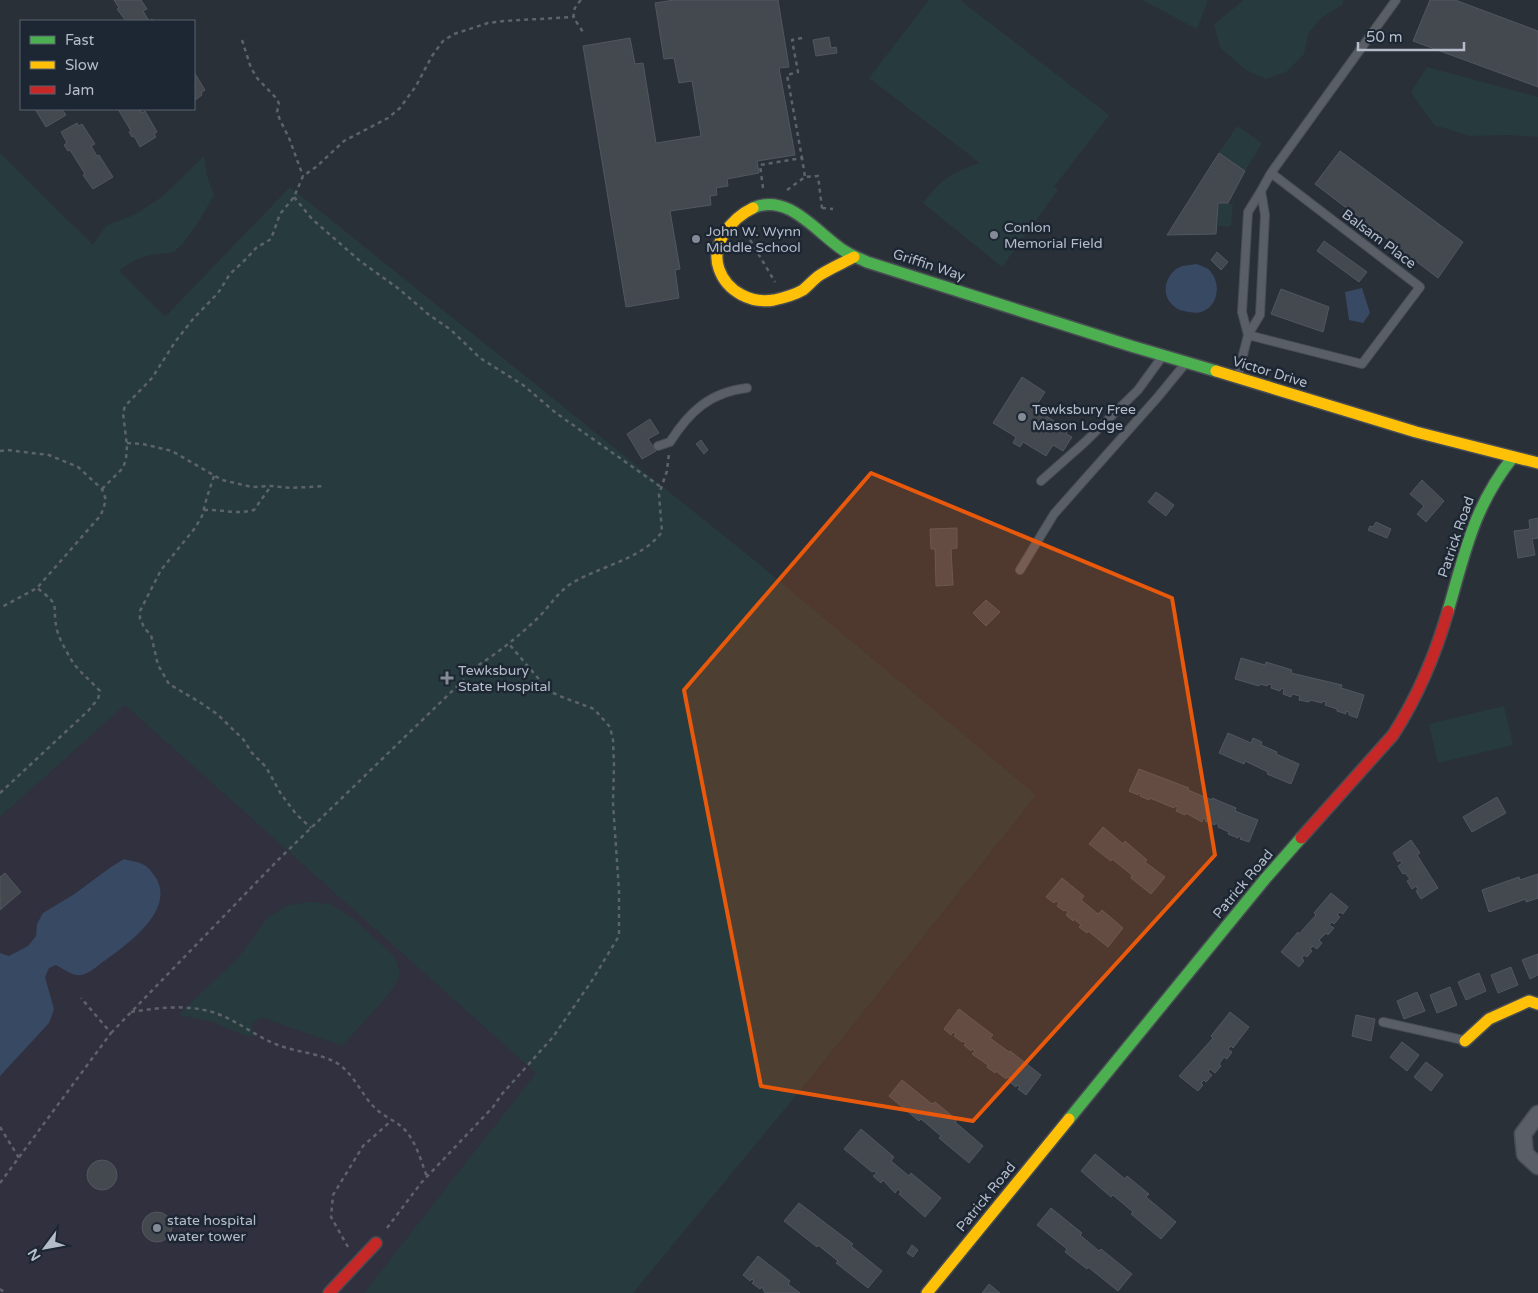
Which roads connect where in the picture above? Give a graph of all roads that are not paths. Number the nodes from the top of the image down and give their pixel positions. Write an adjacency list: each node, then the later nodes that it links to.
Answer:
1 (1396, 0): 2 (lane)
2 (1271, 172): 3 (lane); 6 (lane, Balsam Place)
3 (1262, 191): 6 (lane); 6 (lane)
4 (854, 256): 4 (street, Griffin Way); 5 (street, Griffin Way)
5 (995, 303): 7 (street, Victor Drive)
6 (1248, 335): 9 (lane)
7 (1163, 355): 8 (street, Victor Drive); 14 (lane)
8 (1186, 362): 9 (street, Victor Drive); 15 (lane)
9 (1238, 377): 12 (street, Victor Drive)
10 (747, 388): 11 (lane)
11 (658, 446)
12 (1513, 457): 13 (street, Victor Drive); 23 (street, Patrick Road)
13 (1538, 463)
14 (1041, 481)
15 (1020, 570)
16 (1538, 1004): 18 (street)
17 (1382, 1022): 18 (lane)
18 (1465, 1040)
19 (1538, 1114): 20 (street)
20 (1538, 1166)
21 (376, 1243): 22 (street)
22 (329, 1293)
23 (927, 1293)

